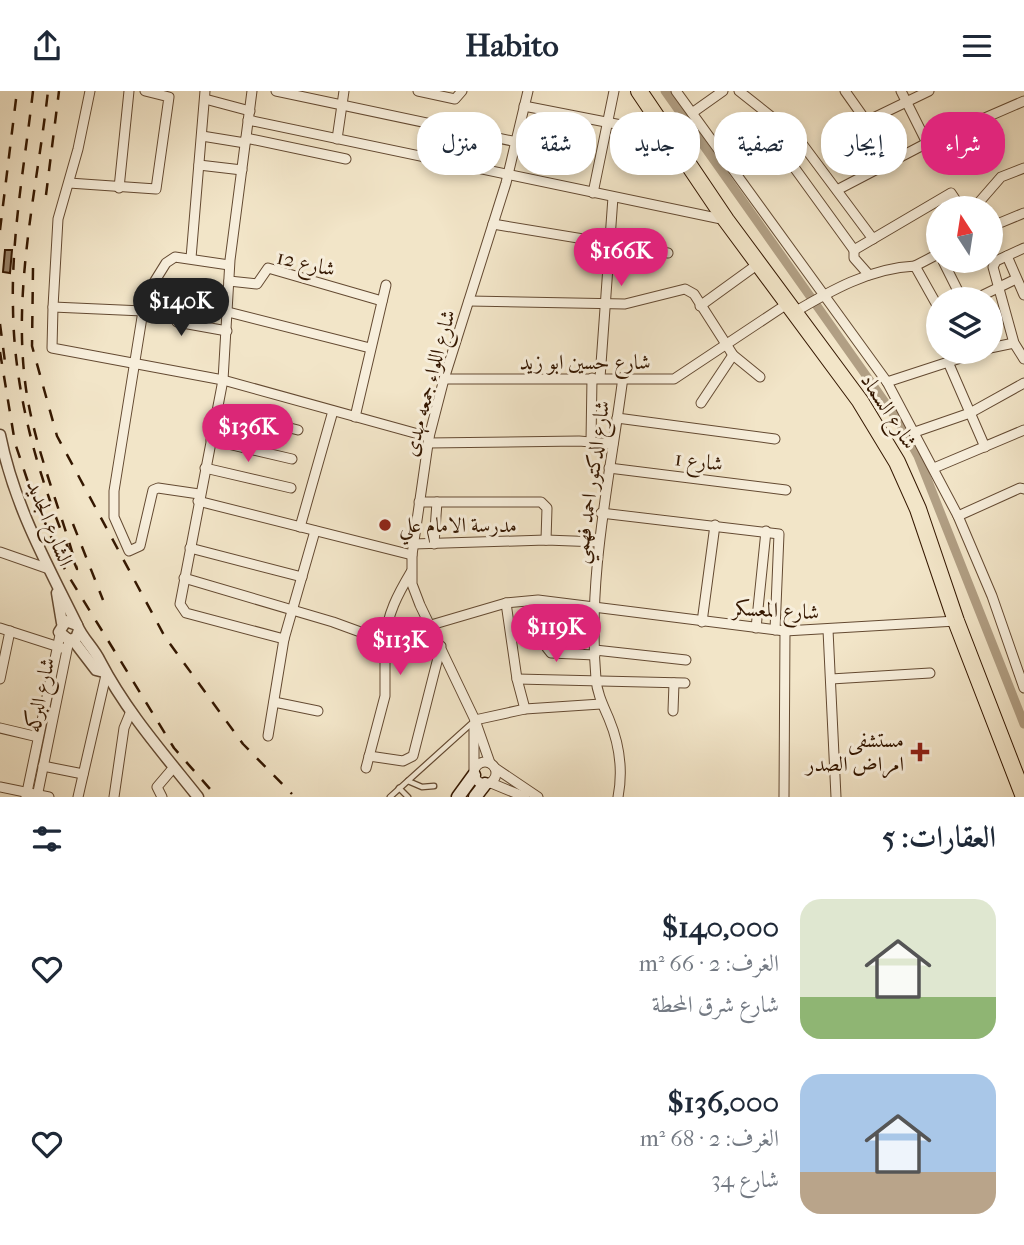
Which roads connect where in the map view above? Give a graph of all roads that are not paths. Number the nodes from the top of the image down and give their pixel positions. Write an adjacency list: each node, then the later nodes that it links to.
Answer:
1 (90, 91): 50 (street)
2 (129, 91): 51 (street)
3 (145, 91): 18 (street)
4 (252, 91): 31 (street)
5 (276, 91): 22 (street)
6 (344, 91): 22 (street)
7 (418, 91): 8 (street)
8 (462, 91)
9 (528, 91): 23 (street, شارع اللواء جمعه مهدى)
10 (614, 91): 33 (street)
11 (639, 91): 25 (highway, شارع السماد)
12 (676, 91): 26 (street)
13 (723, 91): 27 (street)
14 (740, 91): 52 (street)
15 (845, 91): 28 (street)
16 (901, 91): 20 (street)
17 (929, 91): 20 (street)
18 (161, 93): 51 (street)
19 (205, 95): 31 (street); 36 (street)
20 (906, 101): 29 (street); 35 (street)
21 (1024, 101): 30 (street)
22 (342, 104): 32 (street); 37 (street)
23 (524, 106): 24 (street, شارع اللواء جمعه مهدى); 33 (street)
24 (523, 112)
25 (653, 112)
26 (691, 112)
27 (693, 112)
28 (860, 112)
29 (885, 112)
30 (999, 112)
31 (249, 115): 37 (street); 38 (street)
32 (417, 120)
33 (608, 123): 53 (street)
34 (700, 125): 79 (street)
35 (921, 131)
36 (202, 136): 38 (street); 42 (street)
37 (337, 139): 40 (street)
38 (245, 141): 41 (street); 44 (street)
39 (516, 146): 46 (street, شارع اللواء جمعه مهدى)
40 (417, 155)
41 (346, 159)
42 (199, 165): 44 (street); 67 (street)
43 (1024, 168): 54 (street)
44 (242, 170): 70 (street)
45 (502, 174): 46 (street)
46 (508, 175): 53 (street); 60 (street, شارع اللواء جمعه مهدى)
47 (695, 175): 58 (highway, شارع السماد)
48 (800, 175): 64 (street)
49 (864, 175): 52 (street)
50 (69, 183): 51 (street); 84 (street)
51 (119, 188)
52 (837, 190): 61 (street)
53 (593, 193): 55 (street)
54 (984, 196)
55 (613, 197): 58 (street); 62 (street)
56 (926, 208): 61 (street)
57 (1024, 213): 59 (street)
58 (726, 220): 69 (highway, شارع السماد)
59 (1003, 222)
60 (493, 224): 62 (street); 81 (street, شارع اللواء جمعه مهدى)
61 (873, 239): 64 (street)
62 (609, 243): 65 (street); 82 (street)
63 (1024, 248): 66 (street)
64 (854, 250): 72 (street)
65 (668, 253)
66 (1007, 256): 73 (street); 76 (street)
67 (191, 258): 70 (street); 85 (street)
68 (926, 260): 71 (street, شارع حسين ابو زيد)
69 (758, 264): 83 (street); 86 (highway, شارع السماد)
70 (229, 265): 74 (street)
71 (915, 266): 72 (street, شارع حسين ابو زيد); 77 (street)
72 (869, 275): 79 (street, شارع حسين ابو زيد)
73 (1016, 279): 76 (street); 78 (street)
74 (229, 281): 80 (street, شارع 12); 87 (street)
75 (386, 285): 80 (street)
76 (1000, 286): 89 (street)
77 (927, 287)
78 (1024, 295)
79 (819, 296): 86 (street, شارع حسين ابو زيد); 103 (street)
80 (382, 301): 92 (street)
81 (469, 301): 82 (street); 101 (street, شارع اللواء جمعه مهدى)
82 (604, 304): 83 (street); 100 (street)
83 (700, 306): 90 (street)
84 (53, 307): 85 (street); 95 (street)
85 (144, 308): 88 (street); 95 (street)
86 (795, 308): 90 (street, شارع حسين ابو زيد); 152 (highway, شارع السماد)
87 (228, 312): 88 (street); 92 (street)
88 (227, 331): 102 (street)
89 (1014, 343): 91 (street); 94 (street)
90 (726, 344): 93 (street); 98 (street, شارع حسين ابو زيد)
91 (1003, 345)
92 (370, 348): 109 (street)
93 (733, 355): 99 (street); 105 (street)
94 (1024, 359)
95 (134, 364): 102 (street); 128 (street)
96 (942, 364): 103 (street)
97 (949, 364): 108 (street)
98 (623, 377): 100 (street, شارع حسين ابو زيد); 110 (street, شارع الدكتور احمد فهمي)
99 (760, 377)
100 (596, 378): 101 (street, شارع حسين ابو زيد); 118 (street)
101 (444, 379): 116 (street, شارع اللواء جمعه مهدى)
102 (223, 380): 106 (street); 107 (street)
103 (887, 382): 113 (street)
104 (1024, 383): 108 (street)
105 (701, 403)
106 (218, 410): 111 (street); 115 (street)
107 (333, 411): 109 (street); 134 (street)
108 (970, 413): 113 (street); 120 (street)
109 (355, 417): 116 (street)
110 (617, 418): 114 (street); 119 (street, شارع الدكتور احمد فهمي)
111 (298, 430)
112 (1024, 430): 120 (street)
113 (915, 432): 124 (street)
114 (775, 439)
115 (211, 440): 121 (street); 122 (street)
116 (428, 440): 118 (street); 129 (street, شارع اللواء جمعه مهدى)
117 (1, 441): 144 (street, الشارع الجديد)
118 (591, 442): 119 (street)
119 (613, 445): 123 (street, شارع الدكتور احمد فهمي)
120 (985, 447): 124 (street)
121 (292, 459)
122 (205, 468): 125 (street); 128 (street)
123 (609, 468): 126 (street, شارع 1); 131 (street, شارع الدكتور احمد فهمي)
124 (934, 468): 132 (street)
125 (291, 488)
126 (786, 489)
127 (1024, 489): 132 (street)
128 (198, 497): 134 (street); 141 (street)
129 (419, 502): 130 (street); 139 (street, شارع اللواء جمعه مهدى)
130 (437, 502): 137 (street); 140 (street)
131 (601, 513): 133 (street); 138 (street, شارع الدكتور احمد فهمي)
132 (958, 516): 174 (street)
133 (715, 525): 136 (street); 153 (street)
134 (300, 527): 135 (street)
135 (315, 531): 143 (street); 146 (street)
136 (766, 531): 156 (street); 159 (street)
137 (546, 540): 138 (street); 140 (street)
138 (598, 542): 150 (street, شارع الدكتور احمد فهمي)
139 (413, 544): 140 (street); 143 (street, شارع اللواء جمعه مهدى)
140 (434, 544)
141 (190, 548): 146 (street); 147 (street)
142 (0, 552): 144 (street)
143 (412, 555): 145 (street, شارع اللواء جمعه مهدى)
144 (46, 568): 148 (street, الشارع الجديد)
145 (411, 571): 154 (street, شارع اللواء جمعه مهدى); 162 (street)
146 (302, 577): 151 (street)
147 (184, 578): 151 (street); 161 (street)
148 (54, 584): 160 (street, الشارع الجديد); 160 (street, الشارع الجديد)
149 (506, 603): 150 (street, شارع المعسكر); 154 (street, شارع المعسكر); 170 (street)
150 (594, 609): 153 (street, شارع المعسكر); 164 (street, شارع الدكتور احمد فهمي)
151 (292, 610): 161 (street); 162 (street)
152 (956, 621): 158 (street, شارع المعسكر); 214 (highway, شارع السماد)
153 (702, 622): 156 (street, شارع المعسكر)
154 (431, 625): 163 (street, شارع اللواء جمعه مهدى)
155 (548, 628): 164 (street)
156 (757, 628): 159 (street, شارع المعسكر)
157 (5, 630): 160 (street); 169 (street)
158 (828, 630): 159 (street, شارع المعسكر); 168 (street)
159 (780, 631): 212 (street)
160 (69, 638): 167 (street, الشارع الجديد); 184 (street, شارع البركه); 187 (street, شارع البركه)
161 (284, 639): 175 (street)
162 (385, 641): 185 (street)
163 (441, 645): 181 (street, شارع اللواء جمعه مهدى); 185 (street)
164 (595, 653): 165 (street); 171 (street, شارع الدكتور احمد فهمي)
165 (686, 660)
166 (930, 673): 168 (street)
167 (105, 674): 178 (street, الشارع الجديد); 191 (street)
168 (831, 678): 213 (street)
169 (0, 679)
170 (517, 679): 171 (street); 177 (street)
171 (596, 680): 172 (street); 176 (street, شارع الدكتور احمد فهمي)
172 (674, 683): 173 (street); 180 (street)
173 (684, 683)
174 (1024, 688)
175 (274, 702): 179 (street); 183 (street)
176 (601, 704): 177 (street); 211 (street, شارع الدكتور احمد فهمي)
177 (525, 709): 181 (street)
178 (131, 711): 188 (street, الشارع الجديد); 203 (street)
179 (318, 711)
180 (673, 711)
181 (475, 720): 186 (street, شارع اللواء جمعه مهدى); 190 (street, شارع اللواء جمعه مهدى); 192 (lane)
182 (0, 728): 184 (street)
183 (268, 736)
184 (38, 737): 199 (street, شارع البركه)
185 (369, 756): 189 (street)
186 (493, 766): 190 (street); 196 (street); 210 (street)
187 (43, 767): 191 (street); 200 (street, شارع البركه)
188 (174, 768): 198 (street); 204 (street, الشارع الجديد)
189 (366, 768)
190 (474, 773): 196 (street); 207 (main road)
191 (83, 774): 202 (street)
192 (408, 781): 194 (lane); 197 (lane)
193 (145, 785): 198 (street)
194 (434, 786)
195 (0, 787): 199 (street)
196 (486, 787): 208 (main road); 209 (street)
197 (399, 788): 205 (lane); 206 (lane)
198 (159, 794)
199 (26, 795): 200 (street)
200 (37, 796): 201 (street)
201 (49, 797)
202 (78, 797)
203 (114, 797)
204 (198, 797)
205 (390, 797)
206 (408, 797)
207 (458, 797)
208 (475, 797)
209 (525, 797)
210 (538, 797)
211 (618, 797)
212 (784, 797)
213 (836, 797)
214 (1024, 797)

